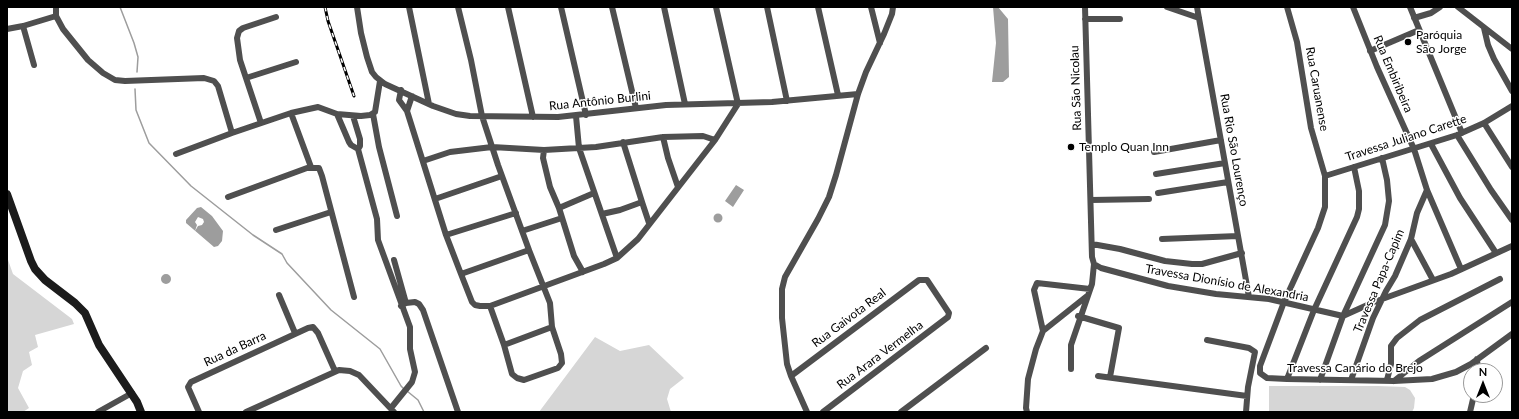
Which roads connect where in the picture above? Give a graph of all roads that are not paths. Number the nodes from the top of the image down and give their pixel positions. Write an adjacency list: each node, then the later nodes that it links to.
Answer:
1 (56, 7): 22 (street)
2 (357, 7): 38 (street)
3 (409, 7): 45 (street)
4 (458, 7): 56 (street)
5 (508, 7): 58 (street)
6 (561, 7): 54 (street)
7 (612, 7): 49 (street)
8 (664, 7): 46 (street)
9 (716, 7): 47 (street)
10 (767, 7): 44 (street)
11 (818, 7): 42 (street)
12 (870, 7): 32 (street)
13 (893, 7): 32 (street)
14 (1085, 7): 26 (street, Rua São Nicolau)
15 (1167, 7): 24 (street)
16 (1197, 7): 24 (street, Rua Rio São Lourenço)
17 (1287, 7): 83 (street, Rua Caruanense)
18 (1353, 7): 34 (street, Rua Embiribeira)
19 (1410, 7): 25 (street)
20 (1440, 7): 25 (street)
21 (1458, 7): 29 (street)
22 (56, 16): 28 (street); 61 (street)
23 (276, 17): 37 (street)
24 (1199, 18): 65 (street, Rua Rio São Lourenço)
25 (1414, 18): 31 (street)
26 (1085, 19): 27 (street); 93 (street, Rua São Nicolau)
27 (1120, 19)
28 (23, 26): 30 (street); 36 (street)
29 (1484, 28): 33 (street); 40 (street)
30 (7, 29)
31 (1419, 30): 34 (street); 62 (street)
32 (880, 43): 41 (street)
33 (1512, 49)
34 (1370, 51): 71 (street, Rua Embiribeira)
35 (296, 62): 37 (street)
36 (34, 64)
37 (246, 78): 59 (street)
38 (380, 81): 39 (street, Rua Antônio Burlini); 53 (street)
39 (401, 90): 43 (street, Rua Antônio Burlini); 50 (street)
40 (1512, 91)
41 (858, 94): 42 (street, Rua Antônio Burlini); 150 (street)
42 (838, 95): 44 (street, Rua Antônio Burlini)
43 (412, 96): 45 (street, Rua Antônio Burlini); 50 (street)
44 (787, 101): 47 (street, Rua Antônio Burlini)
45 (429, 104): 56 (street, Rua Antônio Burlini)
46 (685, 104): 47 (street, Rua Antônio Burlini); 49 (street, Rua Antônio Burlini)
47 (738, 104): 64 (street)
48 (1512, 106): 60 (street, Travessa Juliano Carette)
49 (636, 108): 54 (street, Rua Antônio Burlini)
50 (407, 111): 76 (street)
51 (291, 113): 52 (street); 59 (street); 78 (street)
52 (337, 114): 55 (street); 70 (street)
53 (373, 114): 55 (street); 99 (street)
54 (586, 115): 57 (street, Rua Antônio Burlini)
55 (353, 116): 70 (street)
56 (482, 116): 58 (street, Rua Antônio Burlini); 68 (street)
57 (576, 116): 58 (street, Rua Antônio Burlini); 69 (street)
58 (533, 117)
59 (261, 123): 61 (street)
60 (1484, 123): 62 (street, Travessa Juliano Carette); 79 (street)
61 (232, 133): 74 (street)
62 (1460, 134): 67 (street, Travessa Juliano Carette); 101 (street)
63 (663, 137): 64 (street); 66 (street); 85 (street)
64 (715, 140): 85 (street)
65 (1221, 140): 73 (street); 77 (street, Rua Rio São Lourenço)
66 (623, 142): 69 (street); 94 (street)
67 (1431, 144): 71 (street, Travessa Juliano Carette); 112 (street)
68 (492, 147): 72 (street); 76 (street); 82 (street)
69 (579, 148): 72 (street); 87 (street)
70 (358, 149): 131 (street)
71 (1414, 149): 75 (street, Travessa Juliano Carette); 86 (street, Rua Embiribeira)
72 (544, 150): 95 (street)
73 (1154, 152)
74 (176, 154)
75 (1382, 158): 80 (street, Travessa Juliano Carette); 136 (street)
76 (423, 161): 91 (street)
77 (1225, 163): 81 (street); 84 (street, Rua Rio São Lourenço)
78 (311, 167): 90 (street); 96 (street)
79 (1512, 167)
80 (1354, 168): 83 (street, Travessa Juliano Carette); 133 (street)
81 (1156, 174)
82 (502, 176): 91 (street); 97 (street)
83 (1324, 176): 129 (street, Rua Caruanense)
84 (1228, 182): 88 (street); 106 (street, Rua Rio São Lourenço)
85 (678, 187): 102 (street)
86 (1427, 190): 108 (street, Travessa Papa-Capim); 117 (street, Rua Embiribeira)
87 (594, 193): 95 (street); 98 (street)
88 (1158, 193)
89 (7, 194): 158 (main road)
90 (228, 197)
91 (435, 199): 105 (street)
92 (1149, 199): 93 (street)
93 (1091, 200): 109 (street, Rua São Nicolau)
94 (642, 202): 98 (street); 102 (street)
95 (559, 208): 100 (street)
96 (331, 212): 103 (street); 126 (street)
97 (516, 213): 104 (street); 105 (street)
98 (602, 214): 114 (street)
99 (397, 216)
100 (562, 218): 104 (street); 118 (street)
101 (1512, 220)
102 (649, 223): 114 (street)
103 (276, 230)
104 (522, 231): 111 (street)
105 (446, 236): 119 (street)
106 (1238, 236): 107 (street); 113 (street, Rua Rio São Lourenço)
107 (1162, 239)
108 (1411, 239): 121 (street); 128 (street, Travessa Papa-Capim)
109 (1092, 244): 113 (street); 116 (street, Rua São Nicolau)
110 (1512, 246): 112 (street)
111 (529, 250): 119 (street); 122 (street)
112 (1496, 252): 117 (street)
113 (1242, 253): 127 (street, Rua Rio São Lourenço)
114 (617, 258): 118 (street)
115 (394, 260): 131 (street)
116 (1094, 264): 123 (street, Rua São Nicolau); 127 (street, Travessa Dionísio de Alexandria)
117 (1461, 269): 121 (street)
118 (583, 272): 122 (street)
119 (461, 274): 132 (street)
120 (1500, 279): 156 (street)
121 (1433, 280): 128 (street)
122 (543, 287): 132 (street); 137 (street)
123 (1090, 289): 125 (street, Rua São Nicolau); 138 (street)
124 (279, 295): 139 (street)
125 (1087, 296): 135 (street, Rua São Nicolau); 138 (street)
126 (354, 297)
127 (1249, 297): 129 (street, Travessa Dionísio de Alexandria)
128 (1382, 299): 136 (street); 155 (street, Travessa Papa-Capim)
129 (1284, 302): 133 (street, Travessa Dionísio de Alexandria); 148 (street, Rua Caruanense)
130 (1512, 302): 157 (street)
131 (404, 304): 160 (street); 165 (street)
132 (490, 306): 142 (street)
133 (1314, 310): 136 (street, Travessa Dionísio de Alexandria); 153 (street)
134 (949, 316): 150 (street, Rua Gaivota Real); 167 (street, Rua Arara Vermelha)
135 (1079, 316): 146 (street, Rua São Nicolau); 152 (street)
136 (1343, 316): 154 (street)
137 (552, 327): 142 (street); 142 (street)
138 (1043, 331): 169 (street)
139 (295, 333): 147 (street, Rua da Barra); 163 (street, Rua da Barra)
140 (1512, 334): 144 (street, Travessa Canário do Brejo)
141 (1207, 340): 149 (street)
142 (504, 345)
143 (986, 348): 168 (street)
144 (1477, 359): 145 (street); 157 (street, Travessa Canário do Brejo)
145 (1477, 363)
146 (1071, 369)
147 (335, 371): 160 (street); 164 (street)
148 (1260, 371): 149 (street); 153 (street, Travessa Canário do Brejo)
149 (1250, 374): 159 (street)
150 (791, 376): 166 (street)
151 (1098, 376): 152 (street)
152 (1110, 378): 159 (street)
153 (1287, 379): 154 (street, Travessa Canário do Brejo)
154 (1320, 380): 155 (street, Travessa Canário do Brejo)
155 (1351, 380): 156 (street, Travessa Canário do Brejo)
156 (1387, 380): 157 (street, Travessa Canário do Brejo)
157 (1394, 381)
158 (132, 393): 161 (street); 162 (main road)
159 (1247, 396): 170 (street)
160 (393, 410)
161 (98, 412)
162 (141, 412)
163 (199, 412)
164 (246, 412)
165 (458, 412)
166 (807, 412)
167 (823, 412)
168 (901, 412)
169 (1027, 412)
170 (1246, 412)

